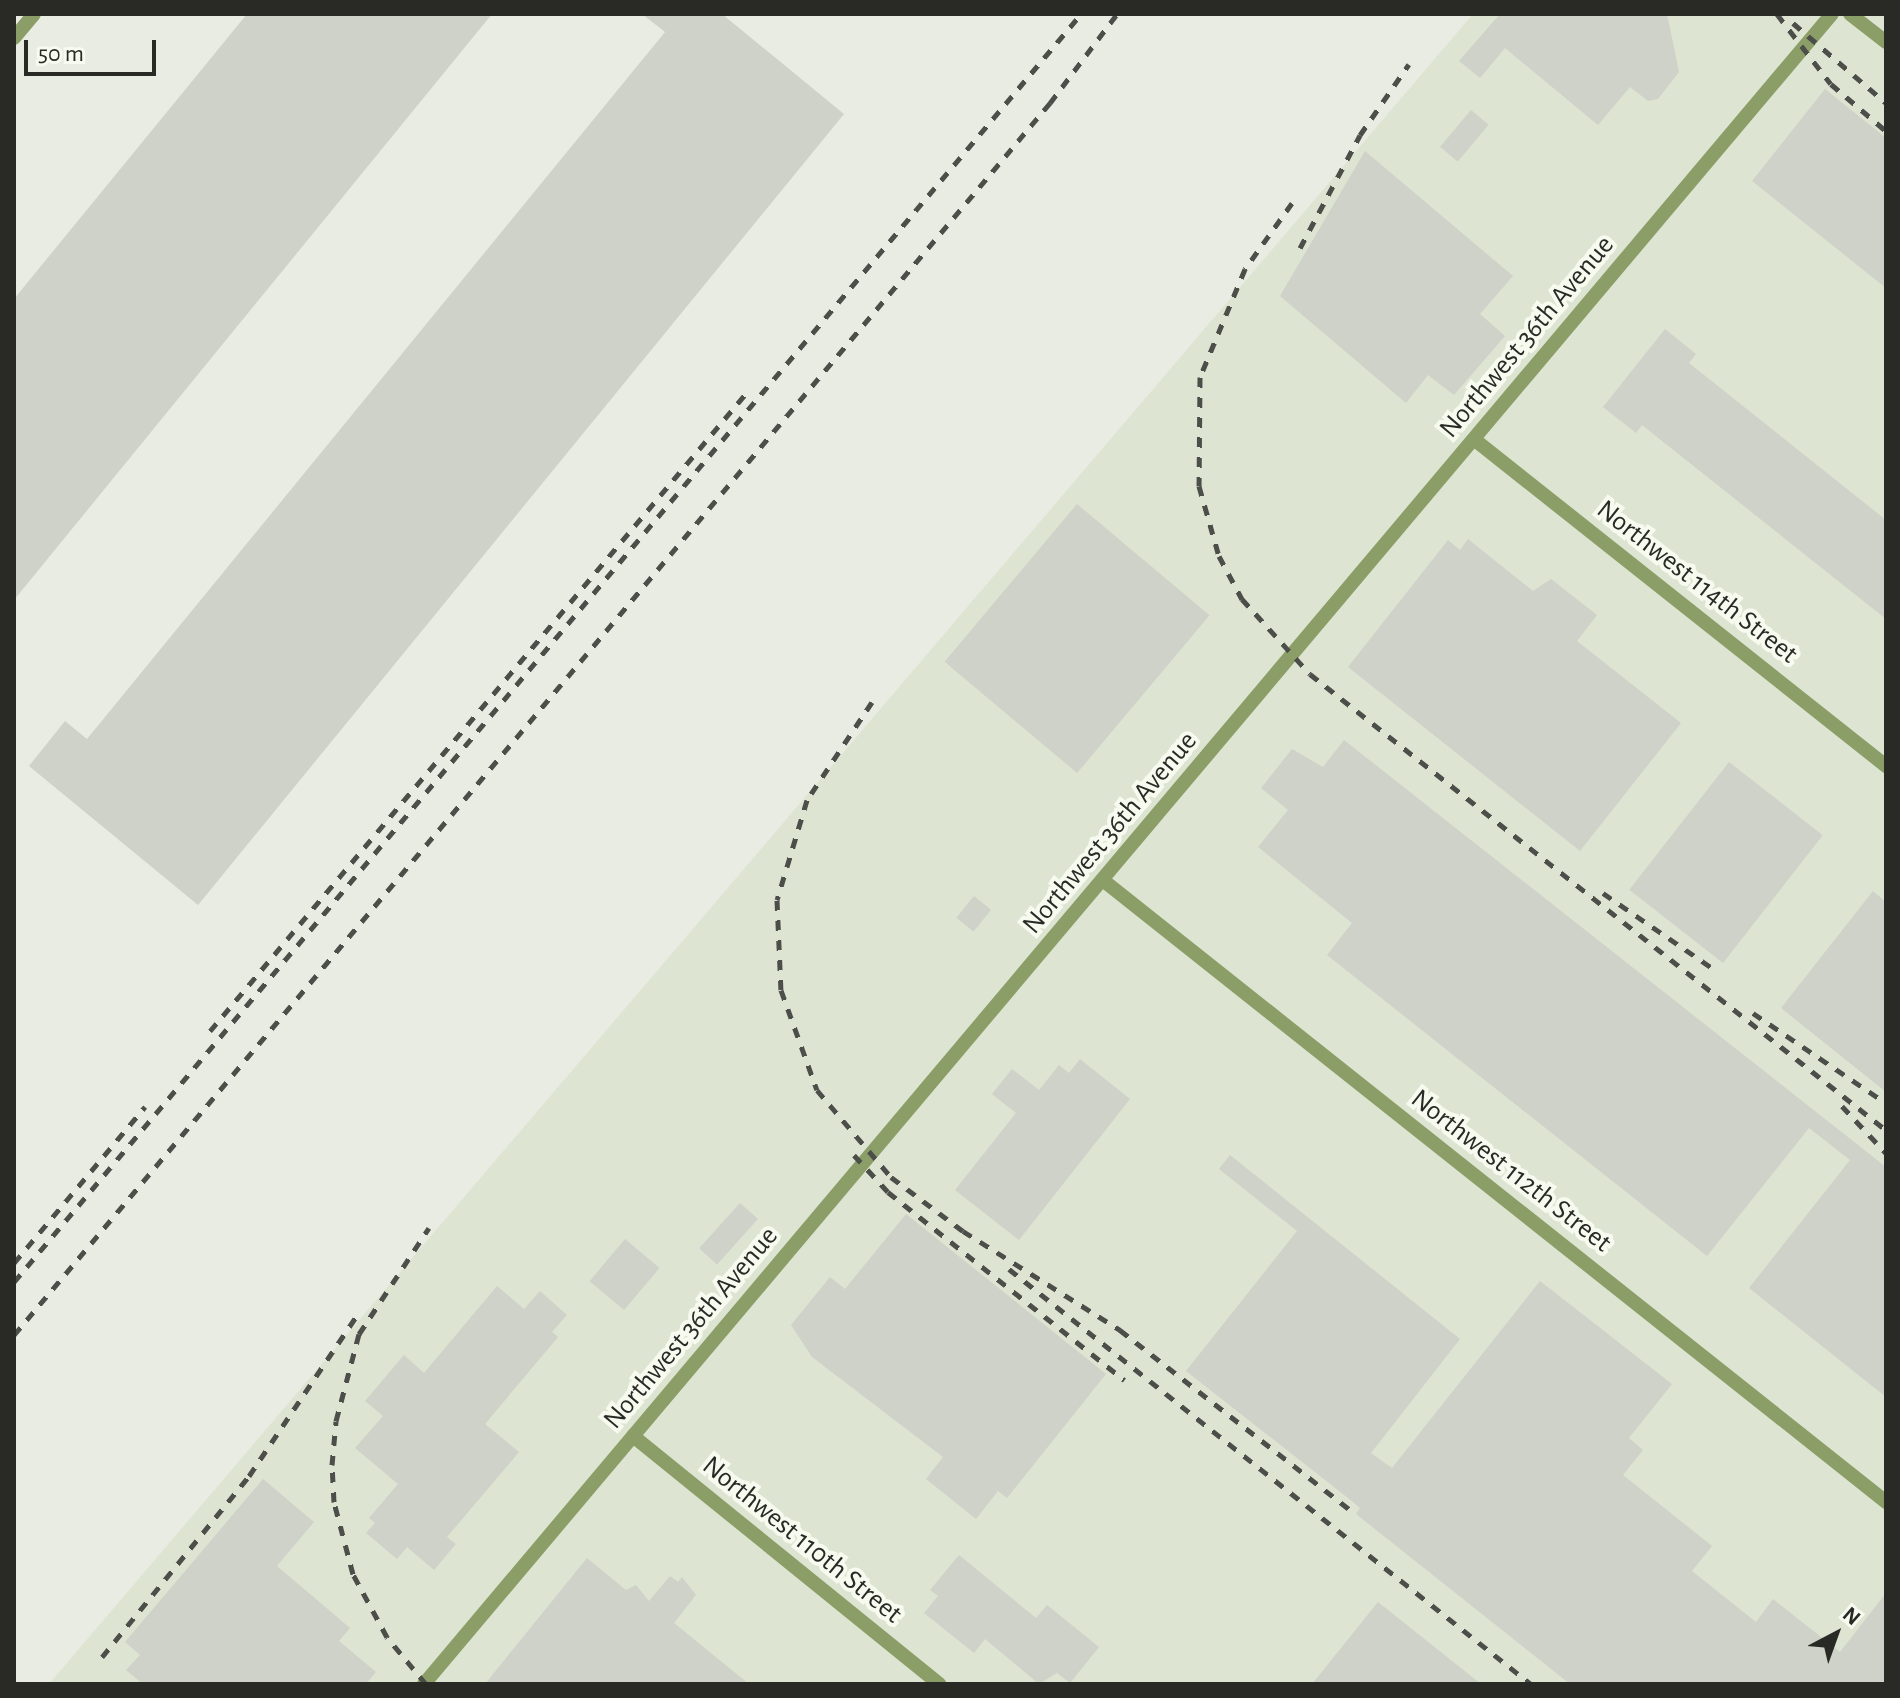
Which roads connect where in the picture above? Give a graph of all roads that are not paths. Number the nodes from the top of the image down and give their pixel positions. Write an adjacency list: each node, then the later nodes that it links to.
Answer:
1 (34, 14): 4 (street)
2 (1832, 14): 6 (street, Northwest 36th Avenue)
3 (1850, 14): 5 (street)
4 (14, 38)
5 (1886, 42)
6 (1475, 440): 7 (street, Northwest 114th Street); 8 (street, Northwest 36th Avenue)
7 (1886, 766)
8 (1104, 881): 9 (street, Northwest 36th Avenue); 10 (street, Northwest 112th Street)
9 (633, 1436): 11 (street, Northwest 36th Avenue); 12 (street, Northwest 110th Street)
10 (1886, 1502)
11 (424, 1684)
12 (939, 1684)

